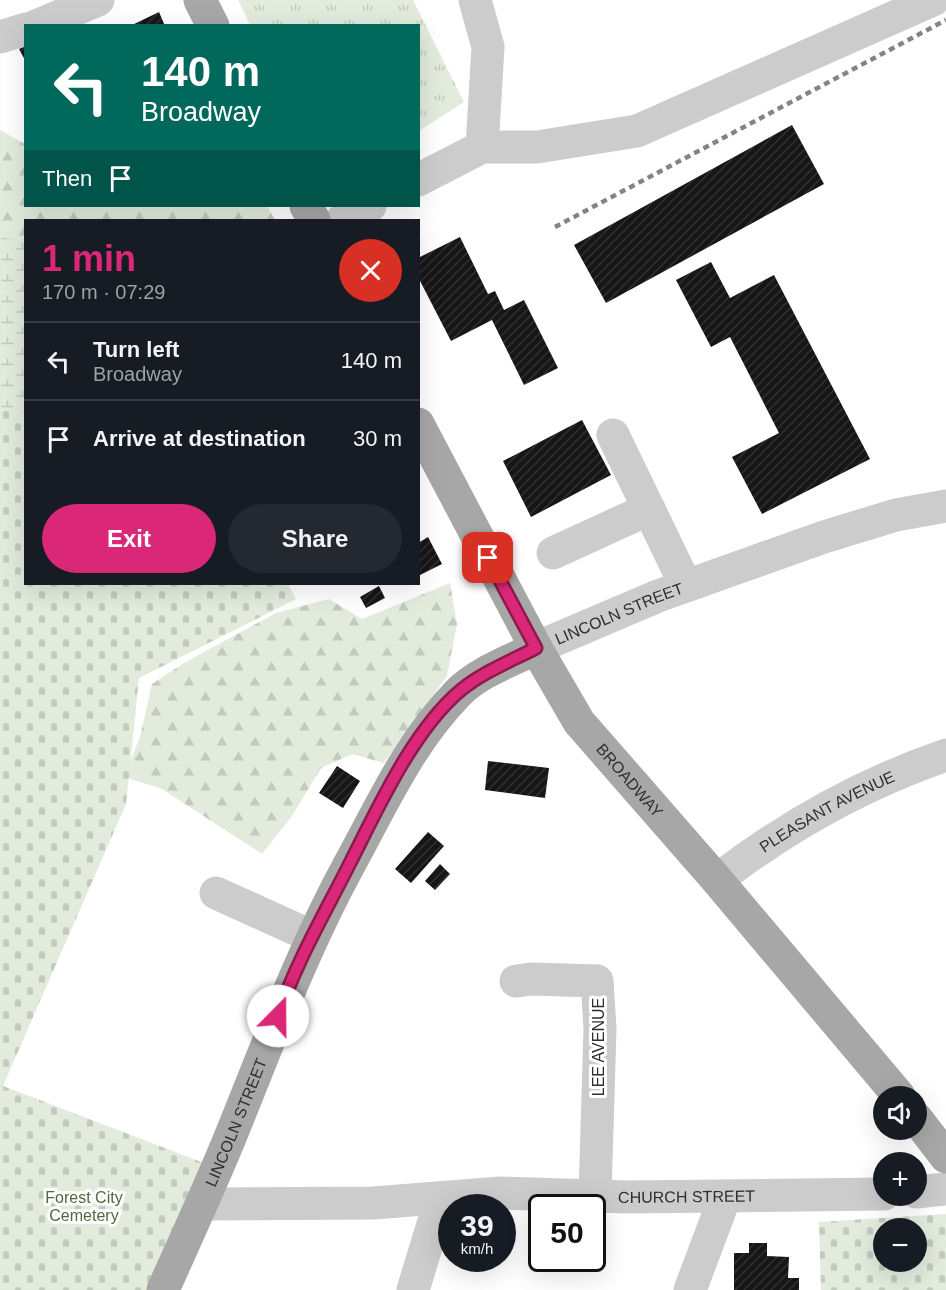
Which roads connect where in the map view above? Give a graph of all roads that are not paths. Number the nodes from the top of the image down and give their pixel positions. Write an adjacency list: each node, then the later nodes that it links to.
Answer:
1 (98, 0): 5 (street)
2 (200, 0): 6 (main road)
3 (475, 0): 9 (street)
4 (933, 0): 9 (street)
5 (41, 24)
6 (212, 24)
7 (24, 30): 8 (street)
8 (0, 37)
9 (482, 147): 10 (street)
10 (420, 179)
11 (368, 207): 12 (street)
12 (344, 219)
13 (420, 428): 19 (main road, BROADWAY)
14 (613, 435): 16 (street)
15 (946, 506): 18 (street, LINCOLN STREET)
16 (649, 509): 17 (street); 18 (street)
17 (553, 553)
18 (686, 586): 19 (street, LINCOLN STREET)
19 (536, 648): 21 (main road, BROADWAY); 23 (main road, LINCOLN STREET)
20 (946, 755): 21 (street, PLEASANT AVENUE)
21 (717, 880): 25 (main road, BROADWAY)
22 (216, 894): 23 (street)
23 (313, 937): 37 (main road, LINCOLN STREET)
24 (516, 981): 32 (street, LEE AVENUE)
25 (891, 1086)
26 (927, 1132): 27 (main road)
27 (946, 1157)
28 (946, 1190): 29 (street)
29 (927, 1191)
30 (489, 1194): 31 (street, CHURCH STREET)
31 (548, 1194)
32 (595, 1194)
33 (873, 1194): 35 (street, CHURCH STREET)
34 (606, 1195): 35 (street, CHURCH STREET)
35 (724, 1197): 41 (street)
36 (438, 1198): 37 (street, CHURCH STREET)
37 (201, 1204): 39 (main road, LINCOLN STREET)
38 (438, 1208): 40 (street)
39 (163, 1290)
40 (413, 1290)
41 (690, 1290)

